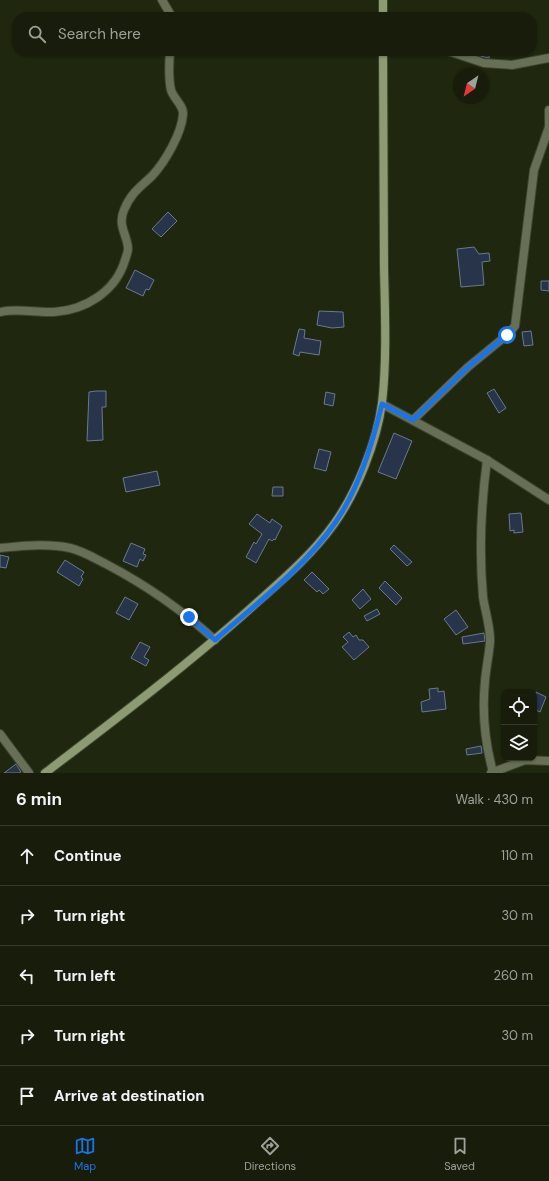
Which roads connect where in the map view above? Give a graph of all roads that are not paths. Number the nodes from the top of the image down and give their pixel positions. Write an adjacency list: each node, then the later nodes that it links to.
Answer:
1 (162, 0): 3 (street)
2 (383, 0): 4 (street)
3 (169, 12)
4 (383, 12)
5 (170, 56): 10 (street)
6 (383, 56): 11 (street)
7 (462, 56): 8 (street)
8 (549, 58)
9 (549, 110): 12 (street)
10 (0, 312)
11 (382, 404): 12 (street); 16 (street)
12 (413, 420): 13 (street)
13 (487, 460): 14 (street); 19 (street)
14 (549, 500)
15 (0, 548): 16 (street)
16 (215, 640): 21 (street)
17 (0, 734): 20 (street)
18 (549, 761): 19 (street)
19 (492, 772)
20 (29, 773)
21 (45, 773)

